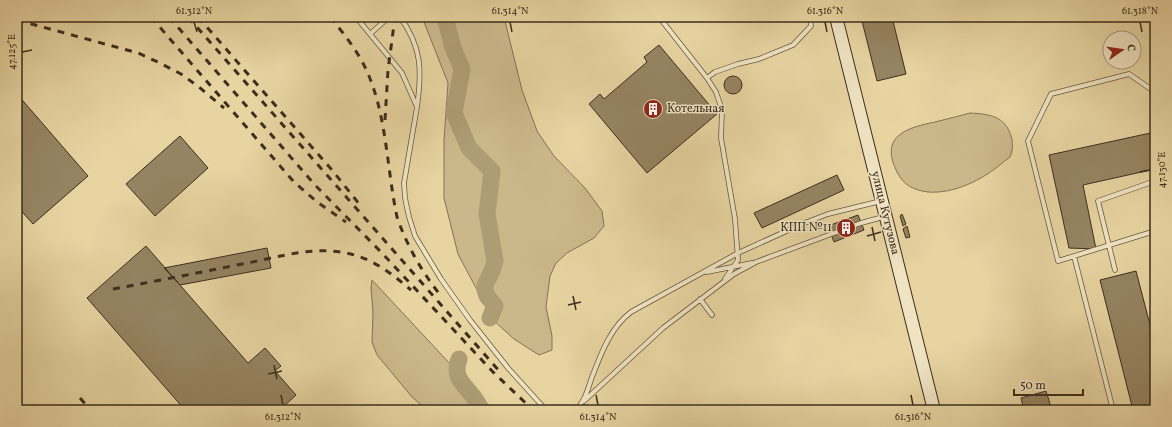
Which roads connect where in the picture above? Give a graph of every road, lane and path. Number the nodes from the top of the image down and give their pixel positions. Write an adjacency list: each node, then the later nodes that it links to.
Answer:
1 (356, 17): 7 (lane)
2 (389, 17): 7 (lane)
3 (400, 17): 10 (lane)
4 (810, 17): 8 (lane)
5 (836, 17): 12 (street, улица Кутузова)
6 (660, 18): 8 (lane)
7 (370, 34): 10 (lane)
8 (707, 78): 16 (lane)
9 (1155, 92): 17 (lane)
10 (417, 107): 26 (lane)
11 (1155, 181): 15 (lane)
12 (882, 200): 13 (street, улица Кутузова); 16 (lane)
13 (886, 216): 18 (lane); 28 (street, улица Кутузова)
14 (1155, 231): 15 (lane)
15 (1108, 245): 17 (lane); 20 (lane)
16 (738, 253): 19 (lane); 21 (lane)
17 (1074, 256): 29 (lane)
18 (756, 262): 19 (lane); 22 (lane)
19 (734, 266): 21 (lane); 22 (lane)
20 (1115, 270)
21 (703, 273): 25 (lane)
22 (722, 282): 23 (lane)
23 (700, 299): 24 (lane); 25 (lane)
24 (712, 315)
25 (584, 402): 27 (lane)
26 (546, 410)
27 (576, 410)
28 (934, 410)
29 (1113, 410)

